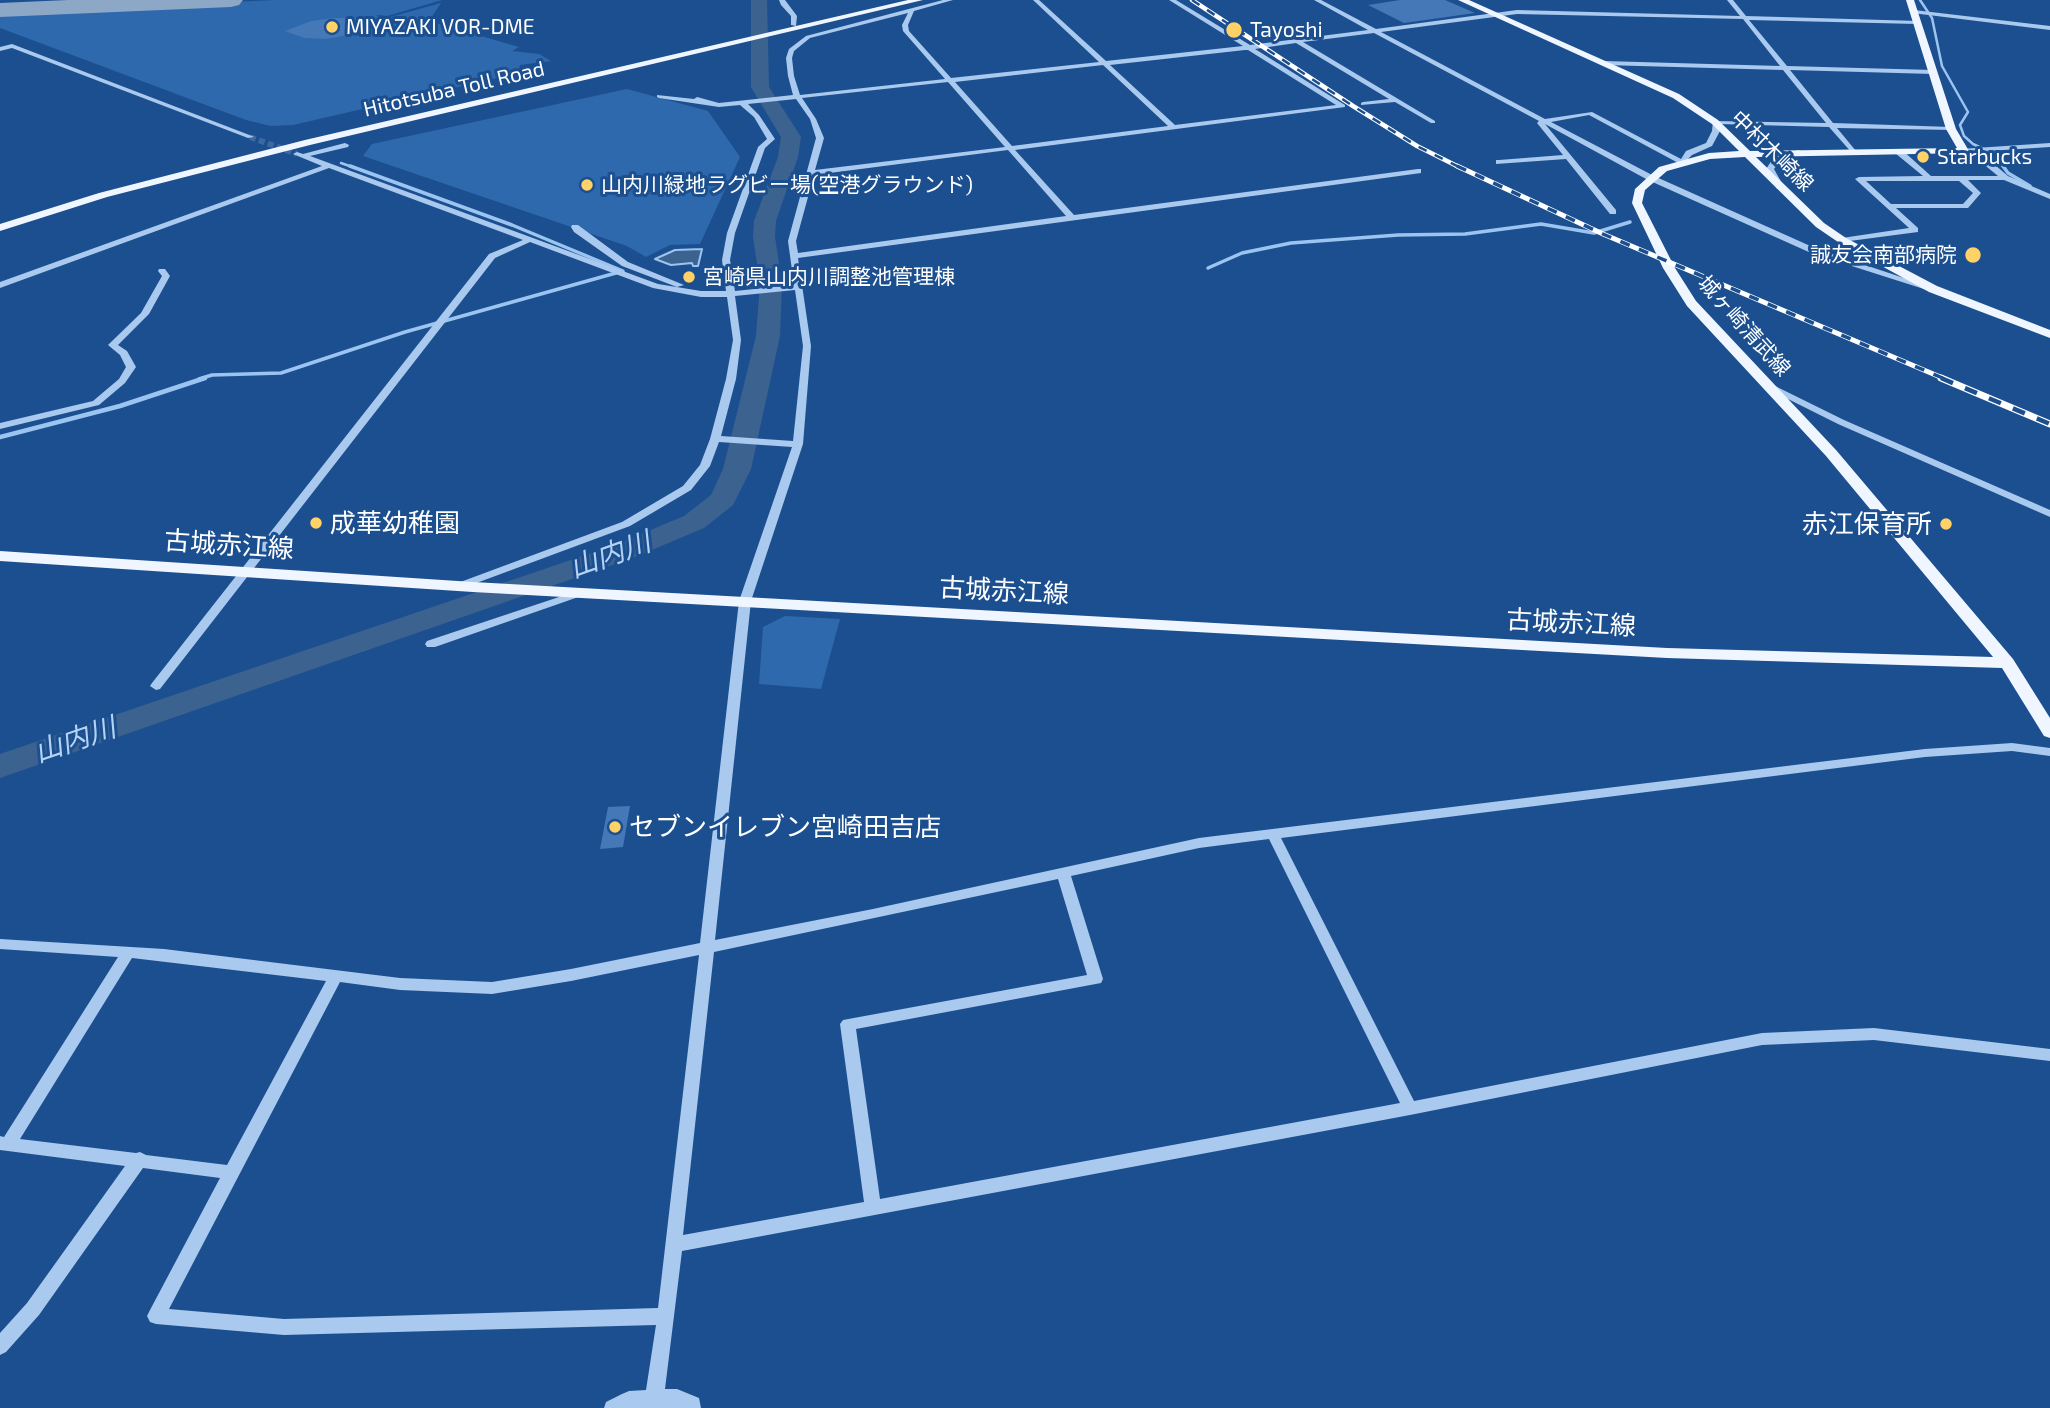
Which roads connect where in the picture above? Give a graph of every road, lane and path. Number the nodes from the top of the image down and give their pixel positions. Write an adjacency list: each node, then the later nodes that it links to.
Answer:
1 (782, 0): 16 (street)
2 (919, 0): 66 (main road, Hitotsuba Toll Road)
3 (950, 0): 10 (street)
4 (1036, 0): 20 (street)
5 (1172, 0): 18 (street)
6 (1317, 0): 15 (street)
7 (1462, 0): 12 (main road, 中村木崎線)
8 (1730, 0): 13 (street)
9 (1910, 0): 11 (main road)
10 (912, 10): 16 (street); 24 (street)
11 (1918, 16): 13 (street); 14 (street); 23 (main road)
12 (1499, 17): 13 (street); 15 (street); 21 (main road, 中村木崎線)
13 (1744, 17): 22 (street)
14 (2050, 28)
15 (1375, 32): 17 (street); 32 (street)
16 (800, 41): 26 (street)
17 (1297, 41): 18 (street); 28 (street)
18 (1245, 47): 20 (street); 36 (street)
19 (0, 49): 38 (street)
20 (1103, 62): 24 (street); 36 (street)
21 (1604, 63): 22 (street); 34 (main road, 中村木崎線)
22 (1786, 68): 23 (street); 35 (street)
23 (1933, 72): 37 (main road)
24 (950, 80): 26 (street); 42 (street)
25 (659, 96): 31 (street)
26 (797, 96): 29 (street); 55 (street)
27 (697, 99): 31 (street)
28 (1397, 100): 30 (street); 33 (street)
29 (746, 103): 31 (street); 76 (street)
30 (1363, 104)
31 (719, 105)
32 (1539, 119): 50 (street); 52 (street); 56 (street)
33 (1433, 122)
34 (1715, 122): 35 (street); 47 (main road, 中村木崎線); 52 (street)
35 (1831, 125): 37 (street); 44 (street)
36 (1174, 128): 42 (street)
37 (1951, 130): 46 (main road)
38 (250, 138)
39 (345, 145): 48 (street)
40 (2050, 145): 41 (street)
41 (2029, 147): 46 (street); 49 (street)
42 (1009, 149): 55 (street); 64 (street)
43 (1809, 151): 44 (main road); 47 (main road); 60 (street)
44 (1852, 151): 45 (main road)
45 (1898, 151): 46 (main road); 57 (street)
46 (1965, 151): 59 (street)
47 (1745, 153): 52 (main road); 60 (main road, 中村木崎線)
48 (300, 155): 53 (street)
49 (2050, 155)
50 (1568, 157): 51 (street); 63 (street)
51 (1499, 162)
52 (1682, 163): 56 (main road)
53 (328, 166): 67 (street); 71 (street)
54 (1418, 171): 64 (street)
55 (812, 173): 69 (street)
56 (1651, 178): 74 (street); 78 (main road, 城ヶ崎清武線)
57 (1929, 178): 58 (street); 62 (street)
58 (1961, 178): 59 (street); 62 (street)
59 (2005, 178): 61 (street)
60 (1780, 187): 68 (main road, 中村木崎線)
61 (2050, 197)
62 (1891, 206): 68 (street)
63 (1613, 212)
64 (1072, 218): 69 (street)
65 (575, 227): 75 (street)
66 (0, 228)
67 (528, 240): 75 (street); 84 (street)
68 (1842, 240): 74 (main road, 中村木崎線)
69 (793, 256): 72 (street)
70 (162, 271): 79 (street)
71 (0, 285)
72 (797, 287): 73 (street); 81 (street)
73 (785, 288): 76 (street)
74 (1933, 289): 77 (main road, 中村木崎線)
75 (690, 292): 76 (street)
76 (735, 294): 80 (street)
77 (2050, 334)
78 (1771, 387): 82 (street); 89 (main road, 城ヶ崎清武線)
79 (0, 426)
80 (715, 439): 81 (street); 85 (street)
81 (798, 444): 87 (street)
82 (2050, 514)
83 (0, 556): 84 (main road, 古城赤江線)
84 (246, 570): 85 (main road, 古城赤江線); 90 (street)
85 (466, 587): 86 (main road, 古城赤江線)
86 (576, 592): 87 (main road, 古城赤江線); 88 (street)
87 (745, 601): 89 (main road, 古城赤江線); 96 (street)
88 (431, 644)
89 (2007, 663): 91 (main road, 城ヶ崎清武線)
90 (156, 685)
91 (2050, 732)
92 (2050, 752): 93 (street)
93 (1273, 834): 94 (street); 100 (street)
94 (1063, 874): 96 (street); 104 (street)
95 (0, 944): 97 (street)
96 (708, 946): 98 (street); 105 (street)
97 (128, 953): 98 (street); 101 (street)
98 (336, 975): 103 (street)
99 (2050, 1055): 100 (street)
100 (1410, 1108): 104 (street)
101 (4, 1143): 102 (street)
102 (140, 1159): 103 (street); 107 (street)
103 (233, 1172): 106 (street)
104 (873, 1208): 105 (street)
105 (673, 1245): 106 (street)
106 (666, 1316): 108 (street)
107 (0, 1346)
108 (653, 1403): 109 (street); 110 (street)
109 (613, 1408)
110 (692, 1408)

